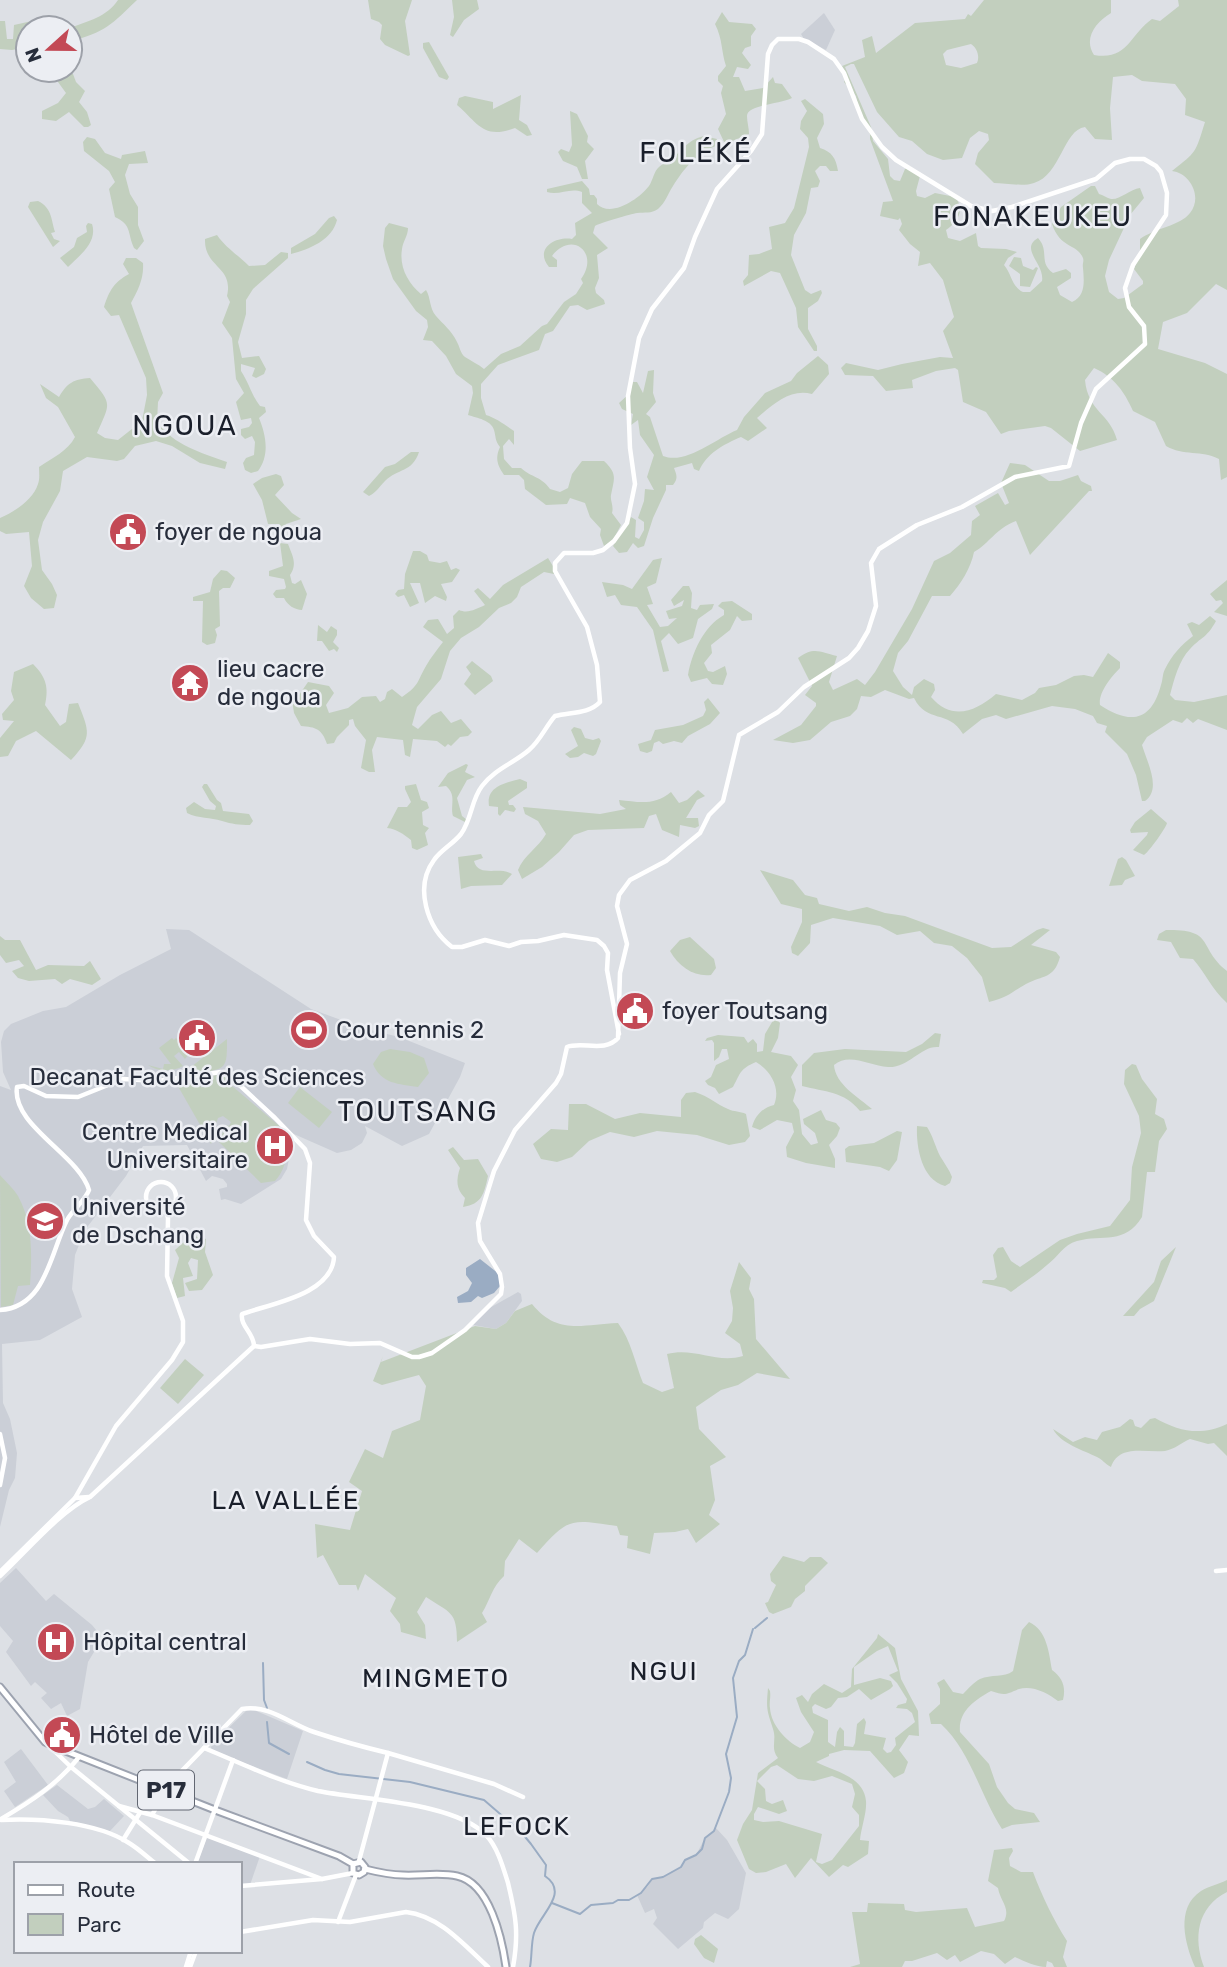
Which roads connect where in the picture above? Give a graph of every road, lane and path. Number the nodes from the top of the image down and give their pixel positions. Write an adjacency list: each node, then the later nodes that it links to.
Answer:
1 (619, 1034): 1 (street); 4 (street)
2 (166, 1211): 2 (street); 7 (street)
3 (0, 1310): 4 (street)
4 (254, 1346): 7 (street)
5 (0, 1434): 6 (street)
6 (0, 1485)
7 (79, 1496): 10 (street)
8 (1227, 1570): 9 (street)
9 (1216, 1572)
10 (0, 1574)
11 (0, 1687): 12 (main road, P17)
12 (44, 1742): 15 (main road, P17); 17 (street)
13 (204, 1748): 14 (street); 16 (street); 18 (street)
14 (388, 1754): 19 (street); 20 (street)
15 (79, 1757): 17 (street); 18 (main road, P17)
16 (233, 1760): 20 (street); 22 (street)
17 (71, 1767): 21 (street); 26 (street)
18 (165, 1790): 22 (main road, P17); 24 (street)
19 (523, 1797)
20 (377, 1800): 32 (street); 41 (street)
21 (119, 1806): 23 (street); 25 (street)
22 (215, 1810): 27 (street); 32 (main road, P17)
23 (141, 1811): 24 (street); 25 (street)
24 (152, 1815): 27 (street)
25 (135, 1819): 28 (street); 30 (street)
26 (0, 1820): 28 (street)
27 (206, 1835): 31 (street); 35 (street)
28 (123, 1840): 29 (street)
29 (153, 1862)
30 (189, 1862)
31 (193, 1862)
32 (356, 1863): 33 (main road); 34 (main road)
33 (365, 1870): 34 (main road); 40 (main road)
34 (355, 1874): 35 (street); 37 (street)
35 (322, 1879): 36 (street)
36 (242, 1886)
37 (338, 1922): 38 (street); 39 (street)
38 (242, 1931)
39 (488, 1967)
40 (506, 1967)
41 (513, 1967)

